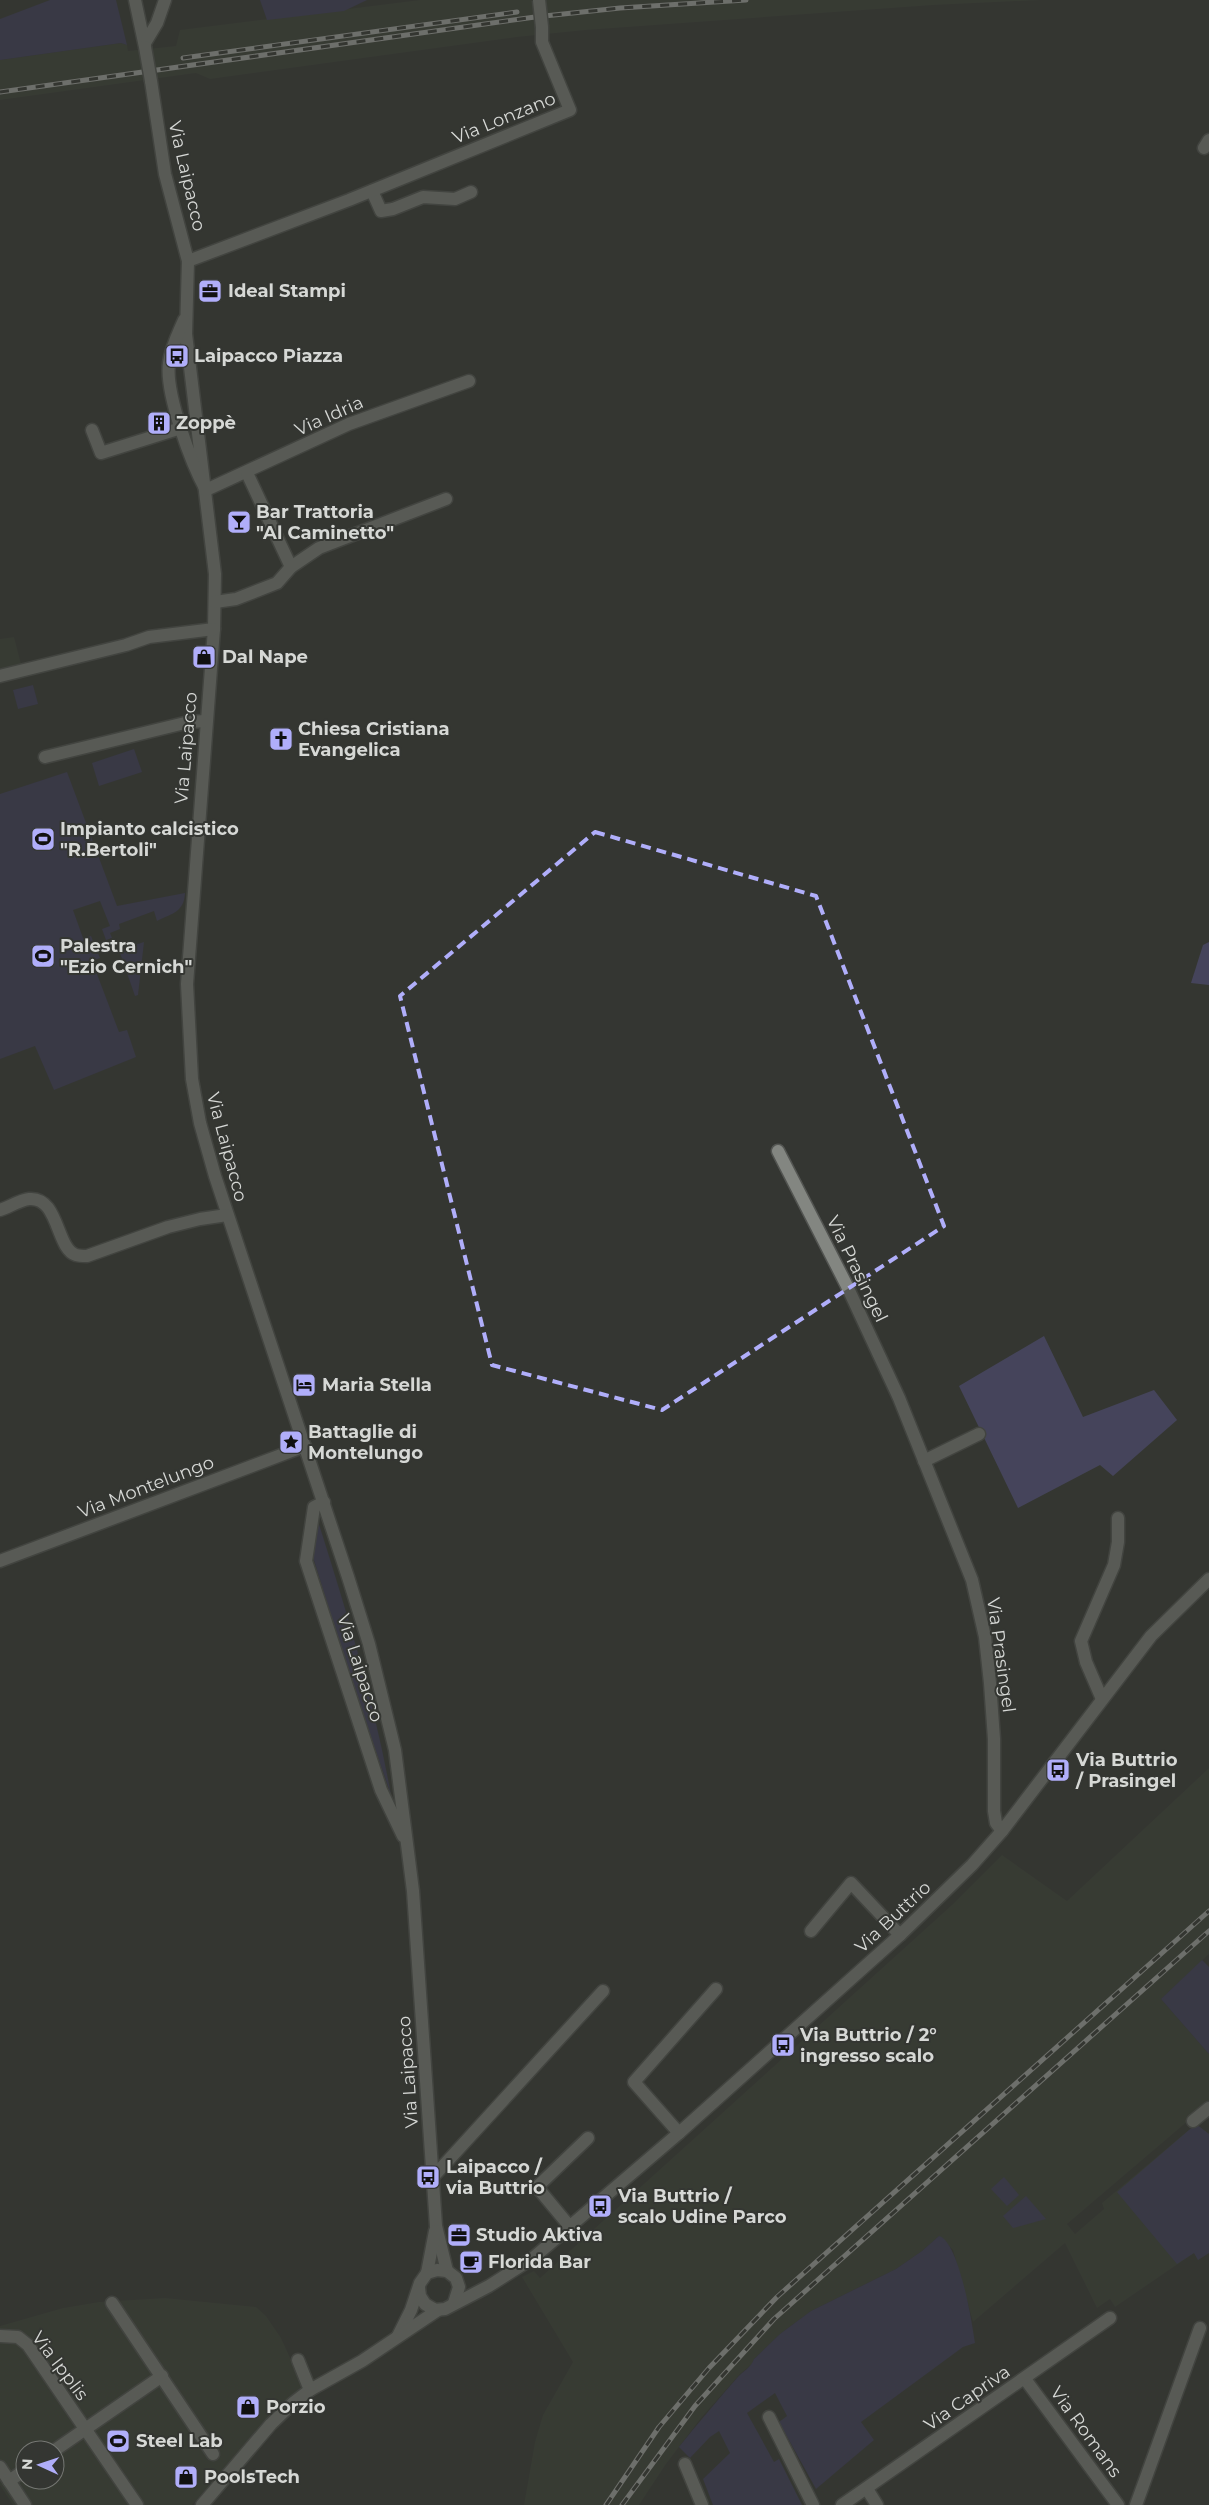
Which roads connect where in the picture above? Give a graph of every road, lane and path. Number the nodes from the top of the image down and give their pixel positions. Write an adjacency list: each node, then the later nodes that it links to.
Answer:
1 (135, 0): 4 (street, Via Laipacco)
2 (165, 0): 4 (street)
3 (539, 0): 5 (street, Via Lonzano, bridge)
4 (145, 45): 7 (street, Via Laipacco, bridge)
5 (372, 191): 6 (street); 7 (street, Via Lonzano)
6 (471, 192)
7 (188, 261): 8 (street, Via Laipacco)
8 (186, 318): 10 (street, Via Laipacco); 13 (street, Via Laipacco)
9 (469, 381): 12 (street, Via Idria)
10 (181, 428): 11 (street); 13 (street, Via Laipacco)
11 (92, 430)
12 (247, 472): 13 (street, Via Idria); 15 (street)
13 (206, 490): 16 (street, Via Laipacco)
14 (446, 499): 15 (street)
15 (292, 566): 16 (street)
16 (215, 602): 17 (street, Via Laipacco)
17 (214, 629): 18 (street); 19 (street, Via Laipacco)
18 (0, 676)
19 (206, 721): 20 (street); 23 (street, Via Laipacco)
20 (45, 757)
21 (778, 1150): 26 (street, Via Prasingel)
22 (0, 1210): 23 (street, Via Laipacco)
23 (227, 1215): 25 (street, Via Laipacco)
24 (979, 1434): 26 (street)
25 (305, 1446): 27 (street, Via Laipacco); 29 (street, Via Montelungo)
26 (924, 1461): 32 (street, Via Prasingel)
27 (324, 1502): 33 (street, Via Laipacco); 33 (street, Via Laipacco)
28 (1118, 1518): 31 (street)
29 (0, 1562)
30 (1209, 1579): 31 (street, Via Buttrio)
31 (1102, 1699): 32 (street, Via Buttrio)
32 (1002, 1831): 35 (street, Via Buttrio)
33 (408, 1845): 42 (street, Via Laipacco)
34 (811, 1931): 35 (street)
35 (900, 1935): 40 (street, Via Buttrio)
36 (716, 1989): 40 (street)
37 (603, 1991): 42 (street)
38 (1209, 2108): 39 (street)
39 (1192, 2121)
40 (679, 2133): 44 (street, Via Buttrio)
41 (588, 2138): 44 (street)
42 (433, 2177): 43 (street, Via Laipacco)
43 (436, 2226): 45 (street, Via Laipacco); 46 (street, Via Laipacco)
44 (571, 2228): 49 (street, Via Buttrio)
45 (447, 2271): 46 (street); 47 (street)
46 (427, 2273): 48 (street)
47 (458, 2284): 49 (street); 51 (street)
48 (419, 2288): 52 (street); 56 (street)
49 (484, 2289): 51 (street, Via Buttrio)
50 (112, 2303): 58 (street)
51 (454, 2303): 52 (street, Via Buttrio)
52 (438, 2310): 56 (street, Via Buttrio)
53 (1110, 2318): 59 (street, Via Capriva)
54 (1200, 2328): 78 (street)
55 (0, 2336): 62 (street, Via Ipplis)
56 (397, 2338): 60 (street, Via Buttrio)
57 (298, 2360): 60 (street)
58 (162, 2376): 62 (street, Via Ipplis); 64 (street)
59 (1026, 2379): 69 (street, Via Capriva); 77 (street, Via Romans)
60 (310, 2390): 72 (street, Via Buttrio)
61 (769, 2417): 74 (street)
62 (85, 2430): 63 (street, Via Ipplis); 71 (street, Via Ipplis)
63 (65, 2443)
64 (213, 2454)
65 (685, 2464): 73 (street)
66 (0, 2467): 68 (street)
67 (15, 2477): 68 (street)
68 (9, 2481): 70 (street)
69 (867, 2489): 75 (street, Via Capriva); 76 (street)
70 (25, 2505)
71 (137, 2505)
72 (202, 2505)
73 (702, 2505)
74 (813, 2505)
75 (842, 2505)
76 (877, 2505)
77 (1118, 2505)
78 (1136, 2505)

